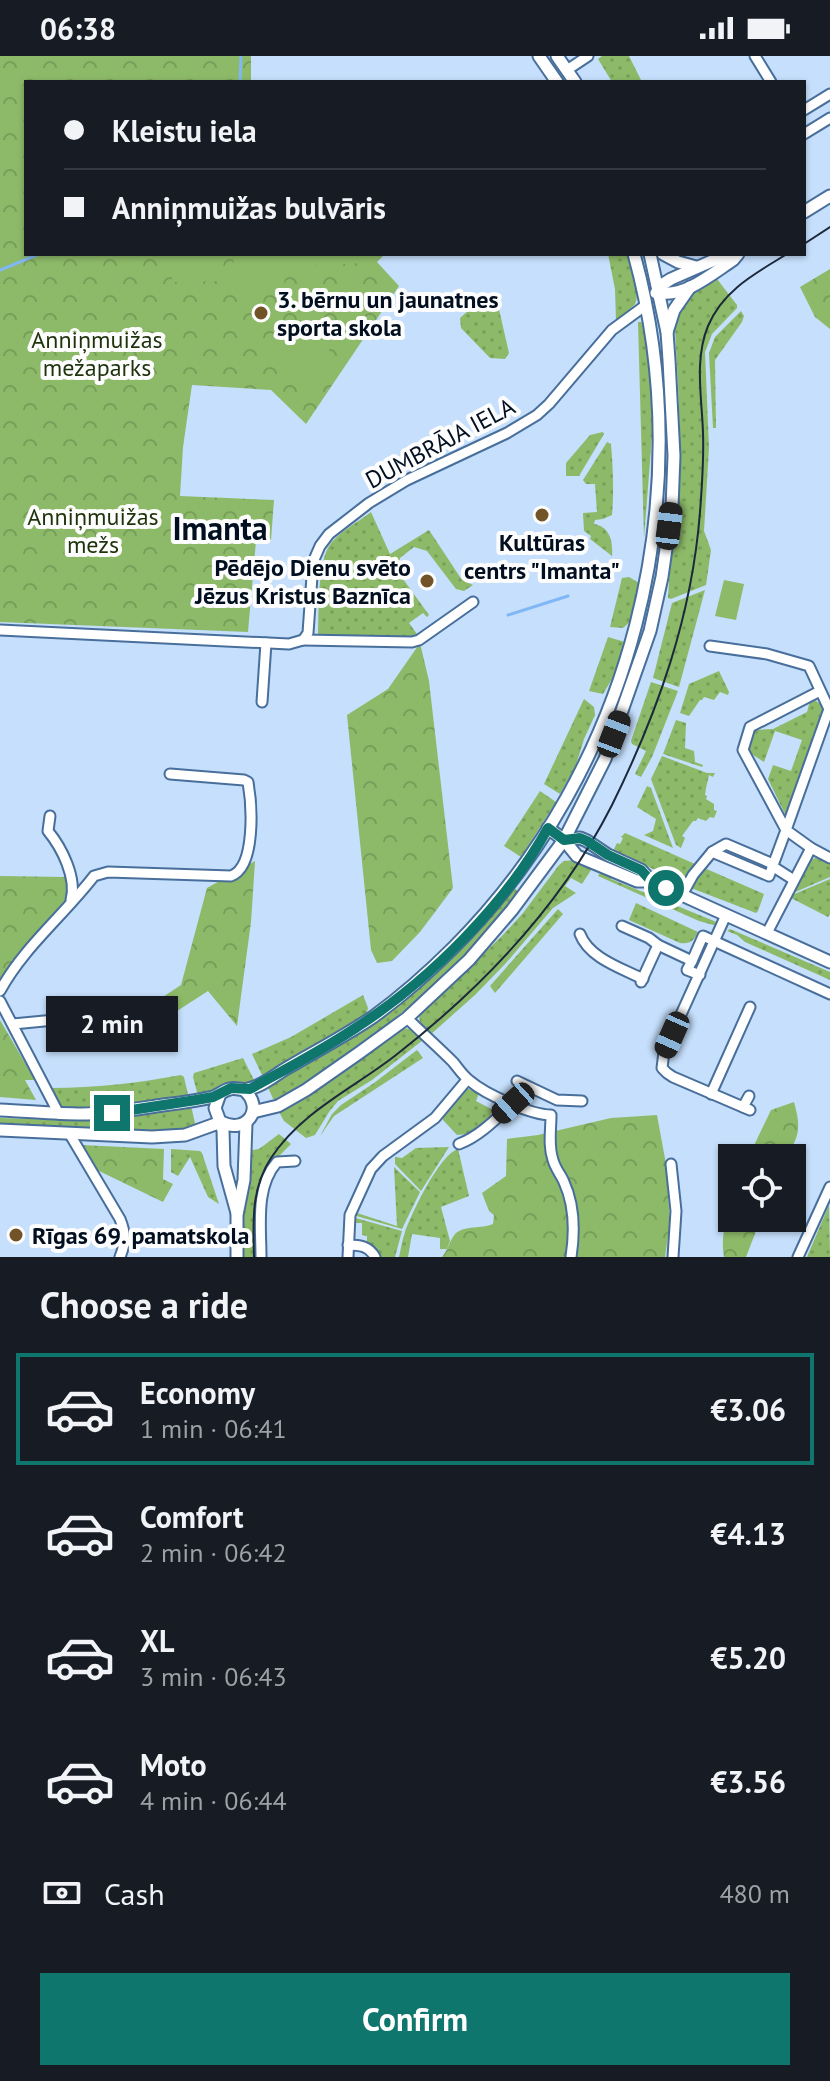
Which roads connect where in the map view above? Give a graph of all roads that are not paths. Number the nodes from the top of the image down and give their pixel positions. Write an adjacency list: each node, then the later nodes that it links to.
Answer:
1 (539, 56): 6 (street)
2 (557, 56): 5 (street)
3 (588, 56): 5 (street)
4 (755, 56): 8 (street)
5 (567, 70): 7 (street)
6 (556, 80)
7 (574, 80)
8 (770, 80)
9 (830, 94): 10 (street)
10 (806, 109)
11 (830, 118): 12 (street)
12 (806, 133)
13 (830, 196): 14 (street)
14 (806, 211)
15 (634, 256): 23 (street)
16 (650, 256): 22 (street)
17 (667, 256): 20 (street)
18 (723, 256): 20 (street)
19 (736, 256): 21 (street)
20 (696, 267): 22 (street)
21 (690, 287): 22 (street); 24 (street)
22 (658, 292): 23 (street); 24 (street)
23 (646, 305): 27 (street, DUMBRĀJA IELA); 34 (street)
24 (667, 332): 36 (street)
25 (473, 602): 27 (street)
26 (0, 630): 28 (street)
27 (303, 640): 28 (street)
28 (266, 643): 31 (street)
29 (710, 646): 30 (street)
30 (820, 691): 35 (street); 35 (street)
31 (262, 702)
32 (170, 774): 43 (street)
33 (50, 816): 43 (street)
34 (548, 828): 36 (street); 62 (street)
35 (786, 830): 37 (street); 39 (street)
36 (564, 840): 41 (street); 41 (street); 58 (street)
37 (811, 848): 38 (street); 40 (street)
38 (830, 858)
39 (773, 865): 40 (street); 42 (street)
40 (794, 880): 46 (street)
41 (651, 881): 42 (street)
42 (682, 895): 44 (street)
43 (68, 907): 53 (street)
44 (726, 915): 46 (street); 48 (street)
45 (622, 926): 49 (street)
46 (767, 933): 51 (street)
47 (580, 934): 49 (street)
48 (715, 942): 50 (street); 52 (street); 54 (street)
49 (658, 945): 50 (street)
50 (692, 961): 52 (street)
51 (830, 962)
52 (700, 975): 64 (street)
53 (0, 991)
54 (830, 994)
55 (0, 1001): 59 (street)
56 (117, 1006): 59 (street)
57 (750, 1007): 64 (street)
58 (407, 1018): 60 (street); 70 (street)
59 (13, 1024): 69 (street)
60 (467, 1080): 67 (street); 79 (street)
61 (517, 1081): 66 (street)
62 (244, 1090): 63 (street); 70 (street)
63 (220, 1094): 69 (street); 71 (street)
64 (711, 1094): 65 (street)
65 (749, 1096)
66 (582, 1101)
67 (513, 1103): 74 (street); 85 (street)
68 (0, 1110): 69 (street)
69 (59, 1114)
70 (249, 1118): 71 (street); 78 (street)
71 (221, 1122): 73 (street); 78 (street)
72 (0, 1130): 73 (street)
73 (69, 1133): 80 (street)
74 (459, 1144)
75 (295, 1161): 82 (street)
76 (671, 1164): 86 (street)
77 (830, 1187): 87 (street)
78 (237, 1215): 81 (street)
79 (348, 1245): 83 (street); 84 (street)
80 (120, 1257)
81 (237, 1257)
82 (261, 1257)
83 (348, 1257)
84 (375, 1257)
85 (571, 1257)
86 (673, 1257)
87 (798, 1257)

